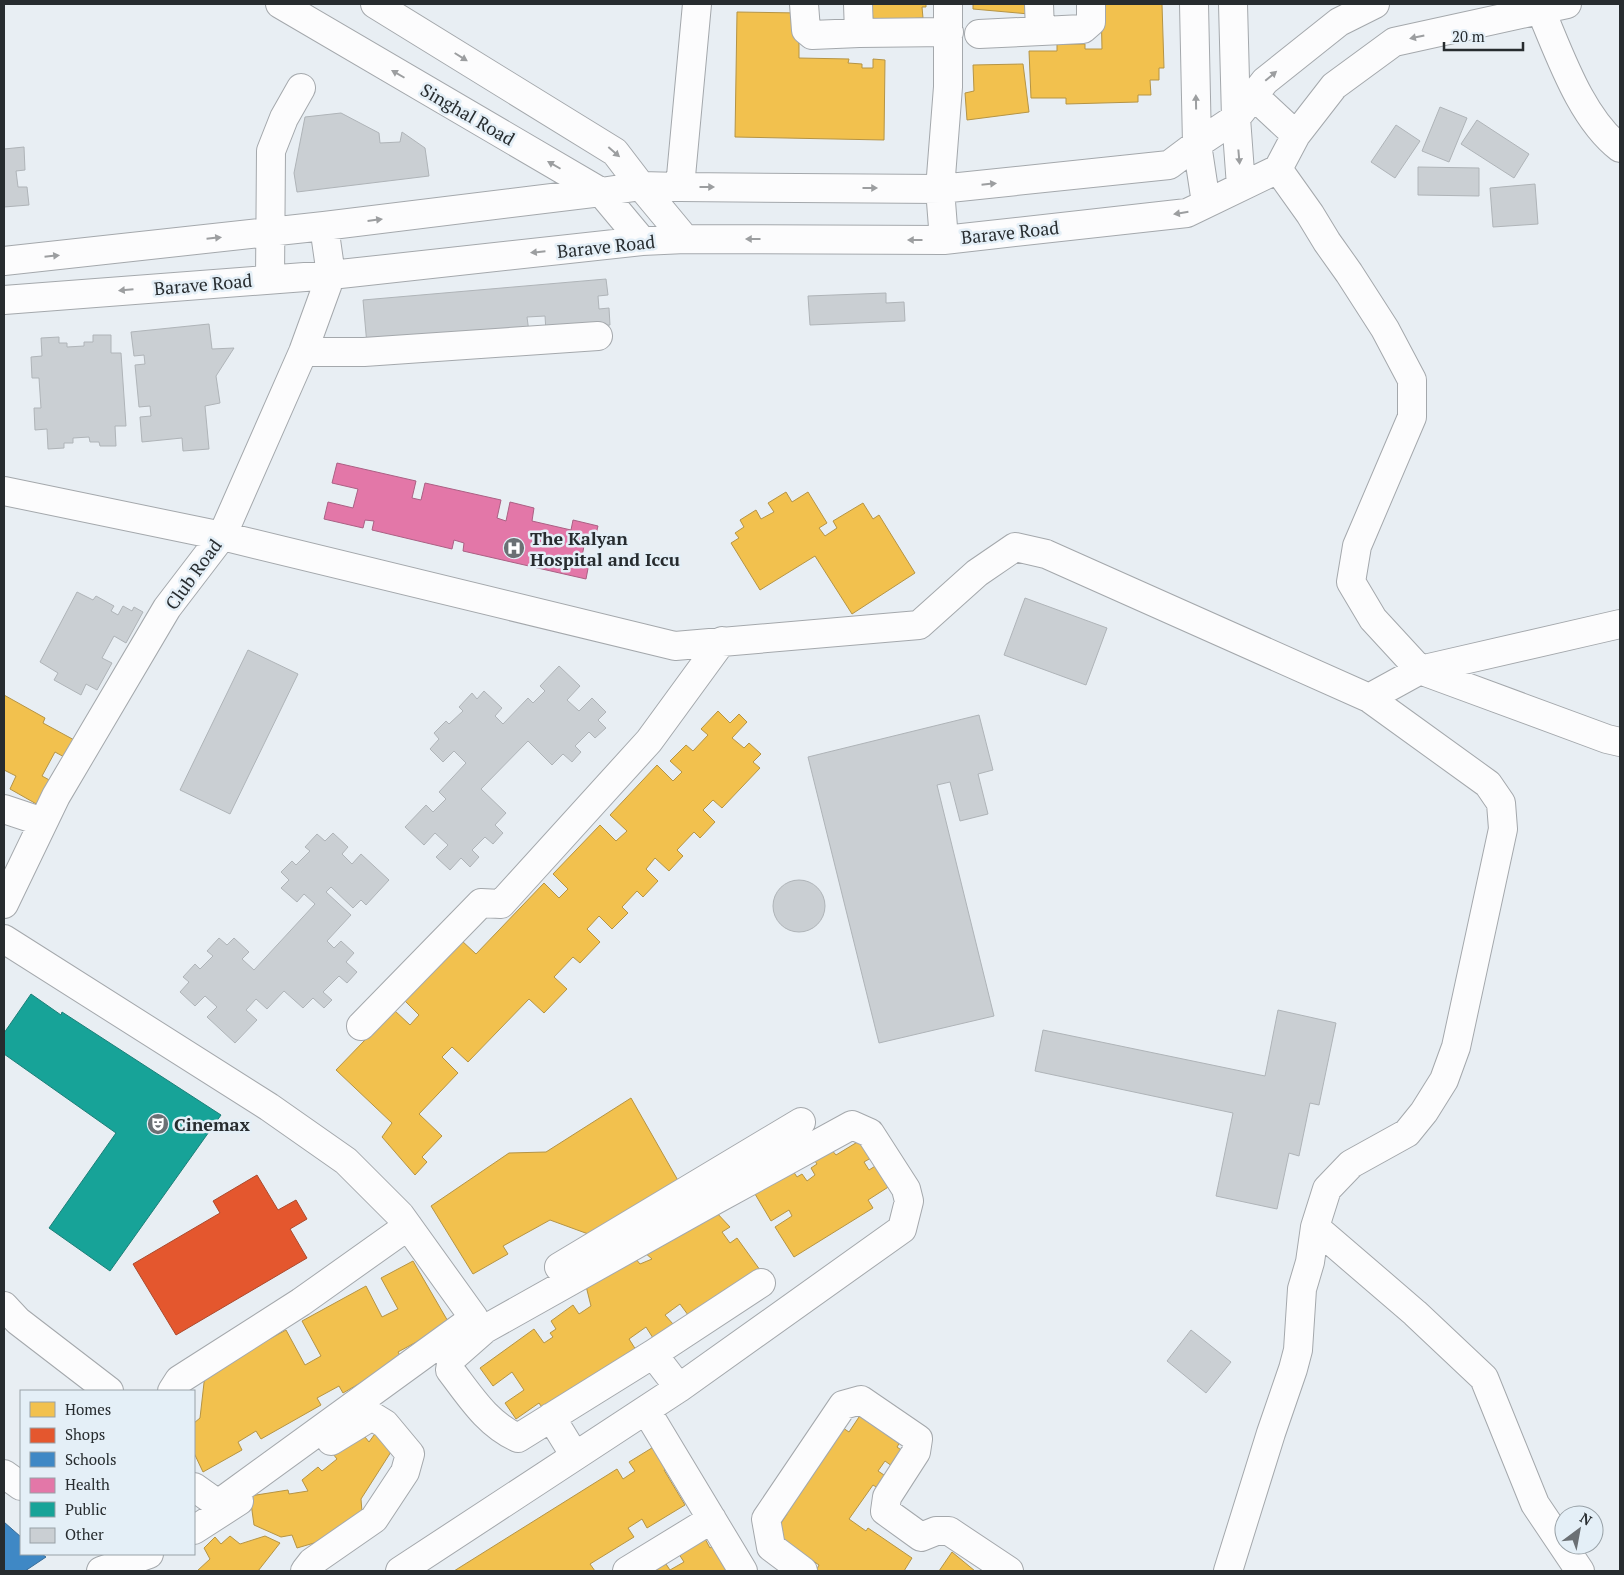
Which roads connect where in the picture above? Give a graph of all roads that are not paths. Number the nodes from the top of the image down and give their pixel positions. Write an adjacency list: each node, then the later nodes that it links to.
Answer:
1 (280, 4): 28 (street, Singhal Road, one-way to 1)
2 (375, 4): 24 (street, one-way to 24)
3 (697, 4): 26 (street)
4 (804, 4): 15 (street)
5 (858, 4): 15 (street)
6 (948, 4): 13 (street)
7 (1039, 4): 14 (street)
8 (1091, 4): 14 (street)
9 (1194, 4): 21 (street, one-way to 9)
10 (1233, 4): 19 (street)
11 (1374, 4): 18 (street, one-way to 11)
12 (1554, 7): 20 (street, one-way to 20); 22 (street)
13 (949, 32): 15 (street); 27 (street)
14 (1040, 32): 16 (street)
15 (859, 33)
16 (979, 34)
17 (301, 88): 31 (street)
18 (1253, 96): 19 (street); 20 (street)
19 (1236, 118): 21 (street); 25 (street, one-way to 25)
20 (1296, 135): 23 (street)
21 (1198, 144): 27 (street, one-way to 21); 29 (street)
22 (1620, 148)
23 (1278, 169): 25 (street, Barave Road); 45 (street)
24 (641, 186): 26 (street); 28 (street); 32 (street)
25 (1241, 186): 29 (street, Barave Road)
26 (680, 187): 27 (street, one-way to 27)
27 (940, 189): 33 (street)
28 (601, 192): 30 (street, one-way to 28); 34 (street, Singhal Road)
29 (1206, 203): 33 (street, Barave Road, one-way to 33)
30 (324, 226): 31 (street); 36 (street, Club Road)
31 (271, 232): 35 (street, one-way to 31); 37 (street)
32 (685, 239): 33 (street, Barave Road, one-way to 32); 34 (street, Barave Road)
33 (944, 240)
34 (642, 241): 36 (street, Barave Road, one-way to 36)
35 (4, 261)
36 (331, 275): 37 (street, Barave Road); 40 (street, Club Road)
37 (270, 279): 38 (street, Barave Road, one-way to 38)
38 (4, 300)
39 (598, 336): 40 (street)
40 (303, 352): 42 (street, Club Road)
41 (4, 491): 42 (street)
42 (222, 536): 44 (street); 49 (street, Club Road)
43 (1620, 624): 45 (street)
44 (722, 641): 46 (street); 53 (street)
45 (1420, 670): 46 (street); 47 (street)
46 (1370, 698): 56 (street)
47 (1620, 742)
48 (4, 809): 49 (street)
49 (44, 822): 50 (street, Club Road)
50 (11, 870): 51 (street, Club Road)
51 (4, 904)
52 (4, 939): 55 (street)
53 (361, 1026)
54 (801, 1122): 59 (street)
55 (408, 1226): 59 (street); 63 (street)
56 (1315, 1227): 80 (street); 81 (street)
57 (761, 1284): 60 (street)
58 (4, 1306): 62 (street)
59 (474, 1318): 69 (street)
60 (653, 1354): 61 (street); 65 (street)
61 (679, 1388): 64 (street); 65 (street)
62 (108, 1390)
63 (173, 1390)
64 (646, 1410): 66 (street); 70 (street)
65 (551, 1417): 66 (street)
66 (575, 1456): 75 (street)
67 (4, 1474): 68 (street)
68 (20, 1485)
69 (195, 1488)
70 (712, 1520): 76 (street); 77 (street)
71 (195, 1529): 74 (street)
72 (146, 1555): 73 (street)
73 (101, 1571)
74 (305, 1571)
75 (400, 1571)
76 (627, 1571)
77 (743, 1571)
78 (803, 1571): 79 (street)
79 (1008, 1571)
80 (1228, 1571)
81 (1580, 1571)

